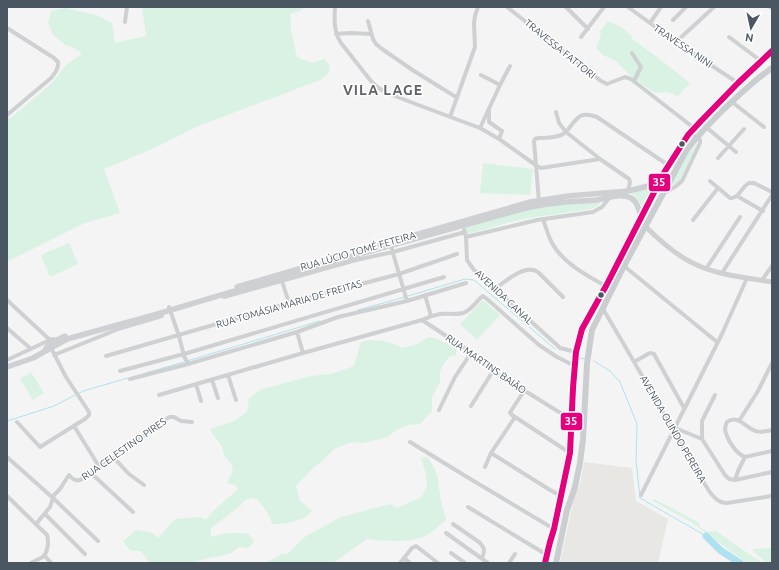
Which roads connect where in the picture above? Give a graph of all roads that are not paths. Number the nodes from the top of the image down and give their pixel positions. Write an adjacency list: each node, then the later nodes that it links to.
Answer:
1 (127, 7): 13 (street)
2 (335, 7): 17 (street)
3 (478, 7): 31 (street)
4 (507, 7): 28 (street, TRAVESSA FATTORI)
5 (566, 7): 16 (street)
6 (604, 7): 16 (street)
7 (628, 7): 14 (street, TRAVESSA NINI)
8 (661, 7): 14 (street)
9 (686, 7): 11 (street)
10 (714, 7): 21 (street)
11 (674, 20)
12 (368, 21): 18 (street)
13 (125, 22)
14 (650, 23): 21 (street, TRAVESSA NINI)
15 (7, 28): 35 (street)
16 (588, 29): 19 (street)
17 (336, 34): 18 (street); 36 (street)
18 (371, 34): 31 (street)
19 (581, 37)
20 (728, 37): 24 (street)
21 (676, 42): 29 (street, TRAVESSA NINI)
22 (772, 51): 24 (main road)
23 (632, 53): 28 (street)
24 (761, 61): 29 (main road)
25 (510, 66): 30 (street)
26 (772, 68): 32 (main road)
27 (481, 75): 30 (street)
28 (634, 81): 39 (street)
29 (738, 83): 39 (main road)
30 (500, 85): 33 (street)
31 (456, 97): 36 (street)
32 (732, 102): 37 (street); 40 (main road)
33 (489, 108): 38 (street); 45 (street)
34 (556, 112): 42 (street)
35 (7, 115)
36 (450, 117): 38 (street)
37 (764, 127)
38 (480, 128): 45 (street)
39 (694, 128): 43 (main road)
40 (706, 128): 44 (main road); 46 (street)
41 (744, 129): 46 (street)
42 (566, 132): 49 (street); 50 (street); 51 (street)
43 (688, 135): 44 (street); 50 (main road)
44 (697, 137): 57 (main road); 57 (street)
45 (499, 139): 51 (street)
46 (729, 146): 47 (street); 48 (street)
47 (736, 152)
48 (718, 158)
49 (600, 159): 51 (street); 55 (street)
50 (668, 165): 52 (main road)
51 (536, 166): 61 (street)
52 (661, 178): 55 (main road, RUA LÚCIO TOMÉ FETEIRA); 63 (main road)
53 (710, 181): 54 (street)
54 (718, 188): 58 (street); 66 (street)
55 (628, 191): 61 (main road, RUA LÚCIO TOMÉ FETEIRA)
56 (772, 192): 58 (street)
57 (662, 194): 68 (main road)
58 (737, 196): 62 (street)
59 (772, 196): 62 (street)
60 (611, 197): 61 (main road, RUA LÚCIO TOMÉ FETEIRA); 63 (main road, RUA LÚCIO TOMÉ FETEIRA); 65 (street)
61 (539, 203): 67 (main road, RUA LÚCIO TOMÉ FETEIRA)
62 (763, 211): 75 (street)
63 (642, 216): 83 (main road)
64 (740, 217): 74 (street)
65 (543, 219): 69 (street); 83 (street)
66 (693, 220)
67 (463, 226): 69 (street, AVENIDA CANAL); 70 (main road, RUA LÚCIO TOMÉ FETEIRA)
68 (645, 226): 72 (main road); 74 (street)
69 (466, 237): 84 (street, AVENIDA CANAL)
70 (391, 247): 76 (street); 77 (main road, RUA LÚCIO TOMÉ FETEIRA)
71 (457, 254): 76 (street, RUA TOMÁSIA MARIA DE FREITAS)
72 (624, 266): 90 (main road); 97 (street)
73 (772, 266): 80 (street)
74 (706, 269): 75 (street)
75 (722, 273): 79 (street)
76 (400, 274): 85 (street); 89 (street, RUA TOMÁSIA MARIA DE FREITAS)
77 (281, 277): 89 (street); 91 (main road, RUA LÚCIO TOMÉ FETEIRA)
78 (444, 277): 85 (street)
79 (747, 278): 80 (street); 97 (street)
80 (762, 280): 81 (street)
81 (772, 282)
82 (466, 283): 86 (street)
83 (606, 286): 102 (main road)
84 (495, 289): 87 (street); 99 (street, AVENIDA CANAL)
85 (405, 295): 86 (street); 95 (street); 105 (street)
86 (425, 296): 92 (street)
87 (563, 297)
88 (7, 300): 98 (street)
89 (289, 303): 96 (street, RUA TOMÁSIA MARIA DE FREITAS)
90 (603, 309): 110 (street, AVENIDA OLINDO PEREIRA); 123 (main road)
91 (170, 310): 96 (street); 98 (main road, RUA LÚCIO TOMÉ FETEIRA); 104 (street)
92 (431, 316): 93 (street); 107 (street, AVENIDA CANAL)
93 (422, 320): 101 (street); 103 (street, RUA MARTINS BAIÃO)
94 (7, 328): 100 (street)
95 (297, 332): 101 (street); 109 (street)
96 (179, 336): 105 (street); 106 (street, RUA TOMÁSIA MARIA DE FREITAS)
97 (717, 342): 129 (street)
98 (50, 344): 100 (street, RUA LÚCIO TOMÉ FETEIRA); 104 (street); 113 (main road, RUA LÚCIO TOMÉ FETEIRA)
99 (560, 348): 102 (street, AVENIDA CANAL); 107 (street)
100 (31, 349): 108 (street, RUA LÚCIO TOMÉ FETEIRA)
101 (303, 352): 116 (street)
102 (576, 352): 112 (main road)
103 (471, 353): 115 (street, RUA MARTINS BAIÃO); 130 (street)
104 (54, 355): 136 (street)
105 (184, 355): 109 (street); 114 (street)
106 (106, 356)
107 (557, 357): 112 (street, AVENIDA CANAL)
108 (7, 360)
109 (188, 362): 117 (street)
110 (634, 362): 129 (street); 137 (street, AVENIDA OLINDO PEREIRA)
111 (772, 363): 133 (street)
112 (575, 366): 122 (main road)
113 (7, 367)
114 (120, 371)
115 (493, 371): 120 (street, RUA MARTINS BAIÃO); 128 (street)
116 (228, 375): 118 (street); 126 (street)
117 (130, 379)
118 (212, 380): 119 (street); 125 (street)
119 (196, 384): 121 (street); 127 (street)
120 (524, 391): 131 (street); 132 (street, RUA MARTINS BAIÃO)
121 (159, 395)
122 (573, 395): 123 (main road); 132 (main road)
123 (586, 395): 153 (main road)
124 (714, 395): 139 (street)
125 (218, 398)
126 (236, 400)
127 (201, 401)
128 (471, 406)
129 (684, 408): 137 (street)
130 (440, 410)
131 (515, 417): 142 (street); 143 (street)
132 (572, 417): 143 (main road)
133 (739, 421): 138 (street); 145 (street)
134 (17, 422): 136 (street)
135 (192, 422): 146 (street, RUA CELESTINO PIRES)
136 (74, 426): 148 (street)
137 (674, 429): 139 (street); 154 (street); 157 (street, AVENIDA OLINDO PEREIRA)
138 (772, 430)
139 (702, 440): 151 (street)
140 (410, 442): 165 (street)
141 (772, 451): 145 (street)
142 (491, 453): 147 (street); 156 (street)
143 (570, 453): 156 (main road)
144 (7, 457): 158 (street)
145 (745, 457): 151 (street)
146 (114, 458): 148 (street, RUA CELESTINO PIRES); 152 (street)
147 (485, 467)
148 (100, 468): 150 (street, RUA CELESTINO PIRES)
149 (772, 472): 151 (street)
150 (91, 473): 158 (street, RUA CELESTINO PIRES); 161 (street)
151 (735, 480)
152 (144, 485)
153 (572, 494): 156 (main road); 159 (main road)
154 (641, 495)
155 (7, 496): 163 (street)
156 (561, 496): 159 (main road); 165 (main road)
157 (772, 496)
158 (53, 498): 162 (street, RUA CELESTINO PIRES); 167 (street)
159 (569, 505): 184 (main road)
160 (468, 507): 171 (street)
161 (133, 512)
162 (45, 514): 163 (street, RUA CELESTINO PIRES); 168 (street)
163 (36, 524): 172 (street)
164 (453, 524): 174 (street)
165 (554, 529): 171 (main road)
166 (446, 533): 174 (street)
167 (98, 541)
168 (85, 554)
169 (451, 554): 180 (street)
170 (515, 554): 182 (street)
171 (547, 555): 183 (main road)
172 (44, 556): 175 (street); 176 (street)
173 (404, 558): 177 (street); 178 (street); 179 (street)
174 (482, 558): 181 (street)
175 (31, 563)
176 (51, 563)
177 (400, 563)
178 (410, 563)
179 (438, 563)
180 (465, 563)
181 (488, 563)
182 (509, 563)
183 (545, 563)
184 (556, 563)

